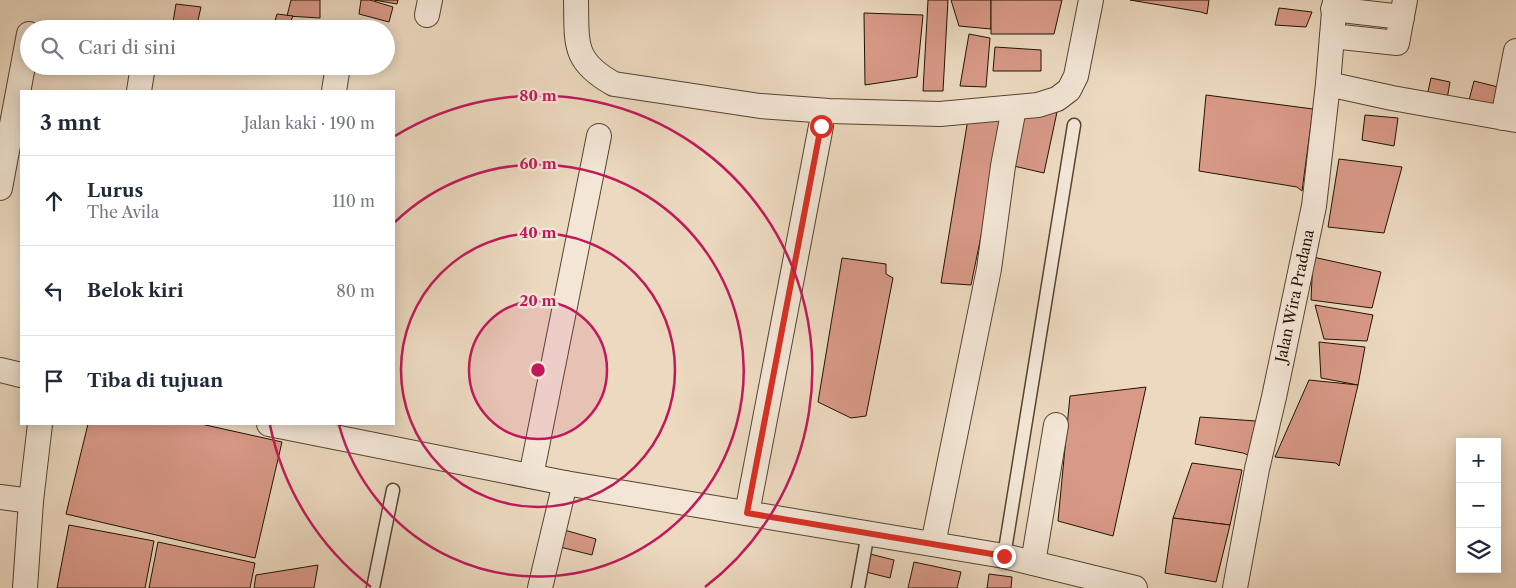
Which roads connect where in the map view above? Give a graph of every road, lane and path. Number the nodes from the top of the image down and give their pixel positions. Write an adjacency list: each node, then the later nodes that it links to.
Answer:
1 (576, 0): 13 (street)
2 (1091, 0): 13 (street)
3 (1334, 5): 4 (street); 5 (street, Jalan Wira Pradana)
4 (1404, 8): 5 (street)
5 (1332, 36): 10 (street, Jalan Wira Pradana)
6 (1516, 50): 14 (street)
7 (21, 75): 18 (street)
8 (142, 75): 11 (street)
9 (337, 75): 12 (street)
10 (1328, 84): 14 (street); 39 (street, Jalan Wira Pradana)
11 (139, 90)
12 (334, 90)
13 (1014, 108): 31 (street)
14 (1509, 119)
15 (1074, 125): 32 (lane)
16 (821, 126): 29 (street)
17 (599, 136): 24 (street)
18 (0, 188)
19 (0, 370): 20 (street)
20 (20, 375)
21 (40, 425): 28 (street)
22 (278, 425): 24 (street)
23 (1056, 426): 33 (street)
24 (531, 476): 25 (street)
25 (566, 483): 29 (street); 36 (street)
26 (393, 490): 35 (lane)
27 (0, 497): 28 (street)
28 (31, 501): 34 (street)
29 (747, 513): 30 (street)
30 (868, 533): 31 (street); 37 (lane)
31 (933, 544): 32 (street)
32 (1004, 556): 33 (street)
33 (1032, 563): 38 (street)
34 (25, 588)
35 (372, 588)
36 (540, 588)
37 (858, 588)
38 (1135, 588)
39 (1235, 588)

